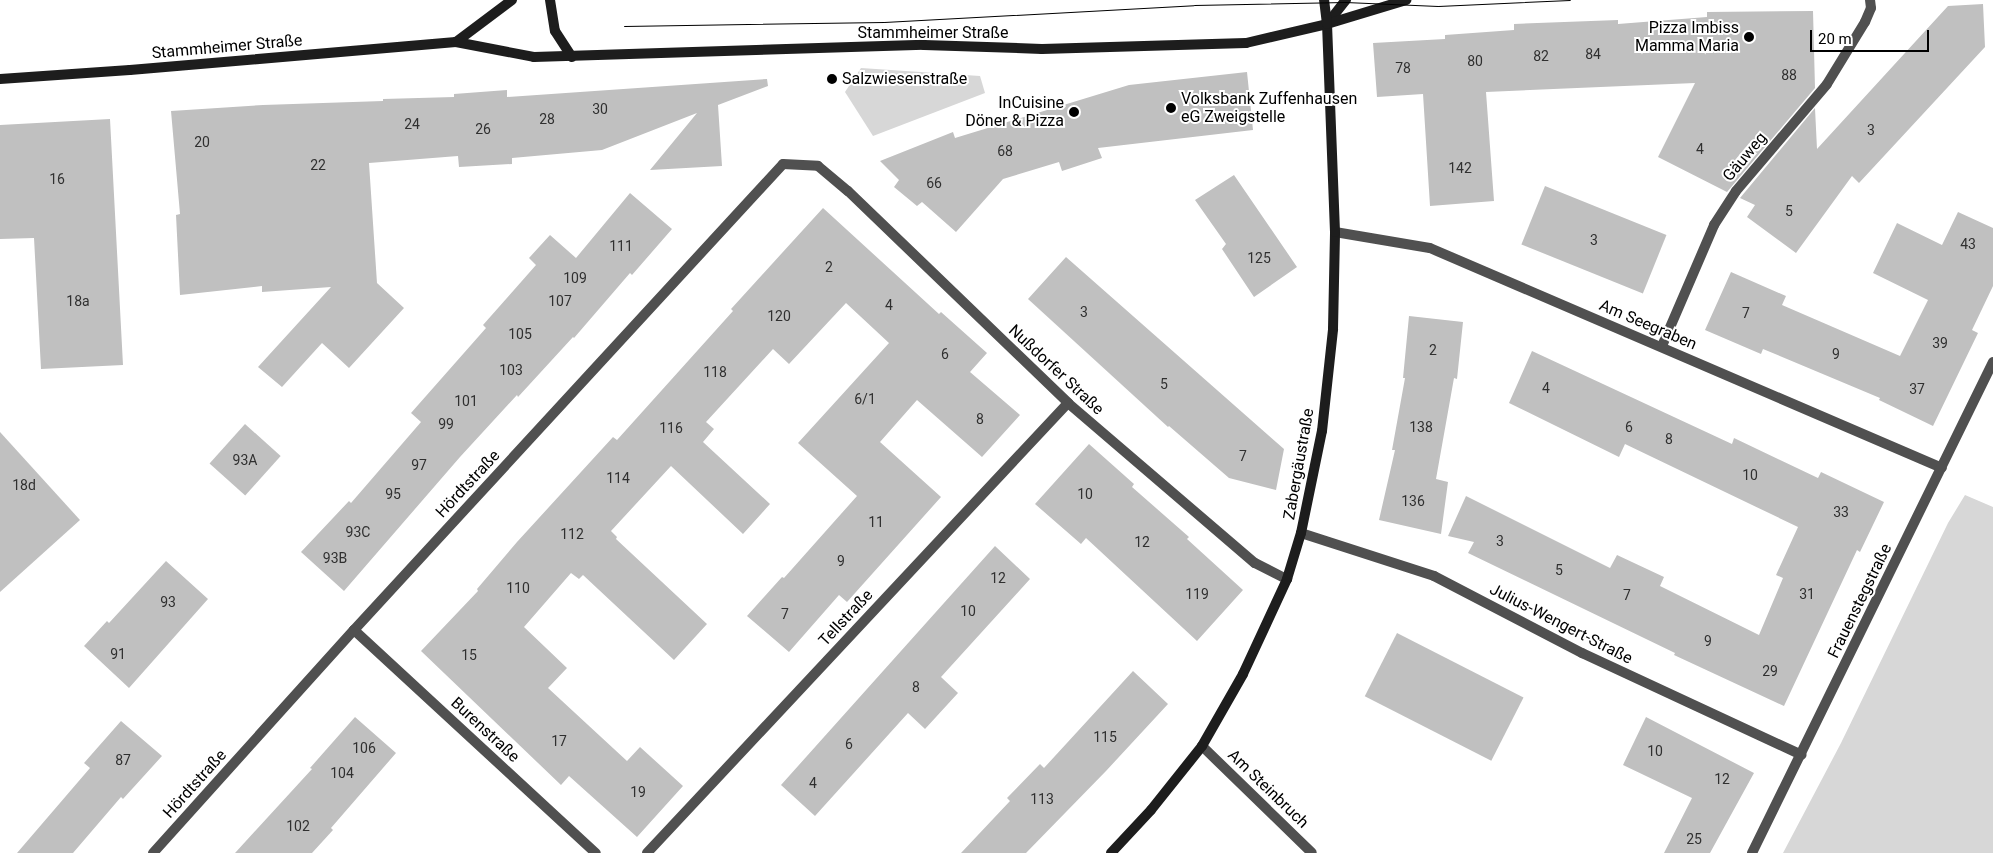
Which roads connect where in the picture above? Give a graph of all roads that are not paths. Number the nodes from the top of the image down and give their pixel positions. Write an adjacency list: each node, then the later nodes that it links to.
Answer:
1 (512, 0): 8 (street)
2 (550, 0): 9 (street)
3 (1324, 0): 7 (street, Zabergäustraße)
4 (1346, 0): 7 (street)
5 (1406, 0): 7 (street, Stammheimer Straße)
6 (1870, 0): 13 (street, Gäuweg)
7 (1327, 24): 9 (street, Stammheimer Straße); 12 (street, Zabergäustraße)
8 (456, 42): 9 (street, Stammheimer Straße); 10 (street, Stammheimer Straße)
9 (572, 56)
10 (0, 79)
11 (818, 166): 15 (street, Nußdorfer Straße); 19 (street, Hördtstraße)
12 (1335, 232): 13 (street, Am Seegraben); 17 (street, Zabergäustraße)
13 (1662, 346): 16 (street, Am Seegraben)
14 (1993, 362): 16 (street, Frauenstegstraße)
15 (1068, 403): 18 (street, Nußdorfer Straße); 24 (street, Tellstraße)
16 (1942, 468): 21 (street, Frauenstegstraße)
17 (1301, 533): 18 (street, Zabergäustraße); 21 (street, Julius-Wengert-Straße)
18 (1287, 579): 20 (street, Zabergäustraße)
19 (354, 630): 22 (street, Hördtstraße); 23 (street, Burenstraße)
20 (1202, 746): 25 (street, Zabergäustraße); 26 (street, Am Steinbruch)
21 (1802, 754): 27 (street, Frauenstegstraße)
22 (153, 853)
23 (596, 853)
24 (647, 853)
25 (1110, 853)
26 (1312, 853)
27 (1752, 853)

